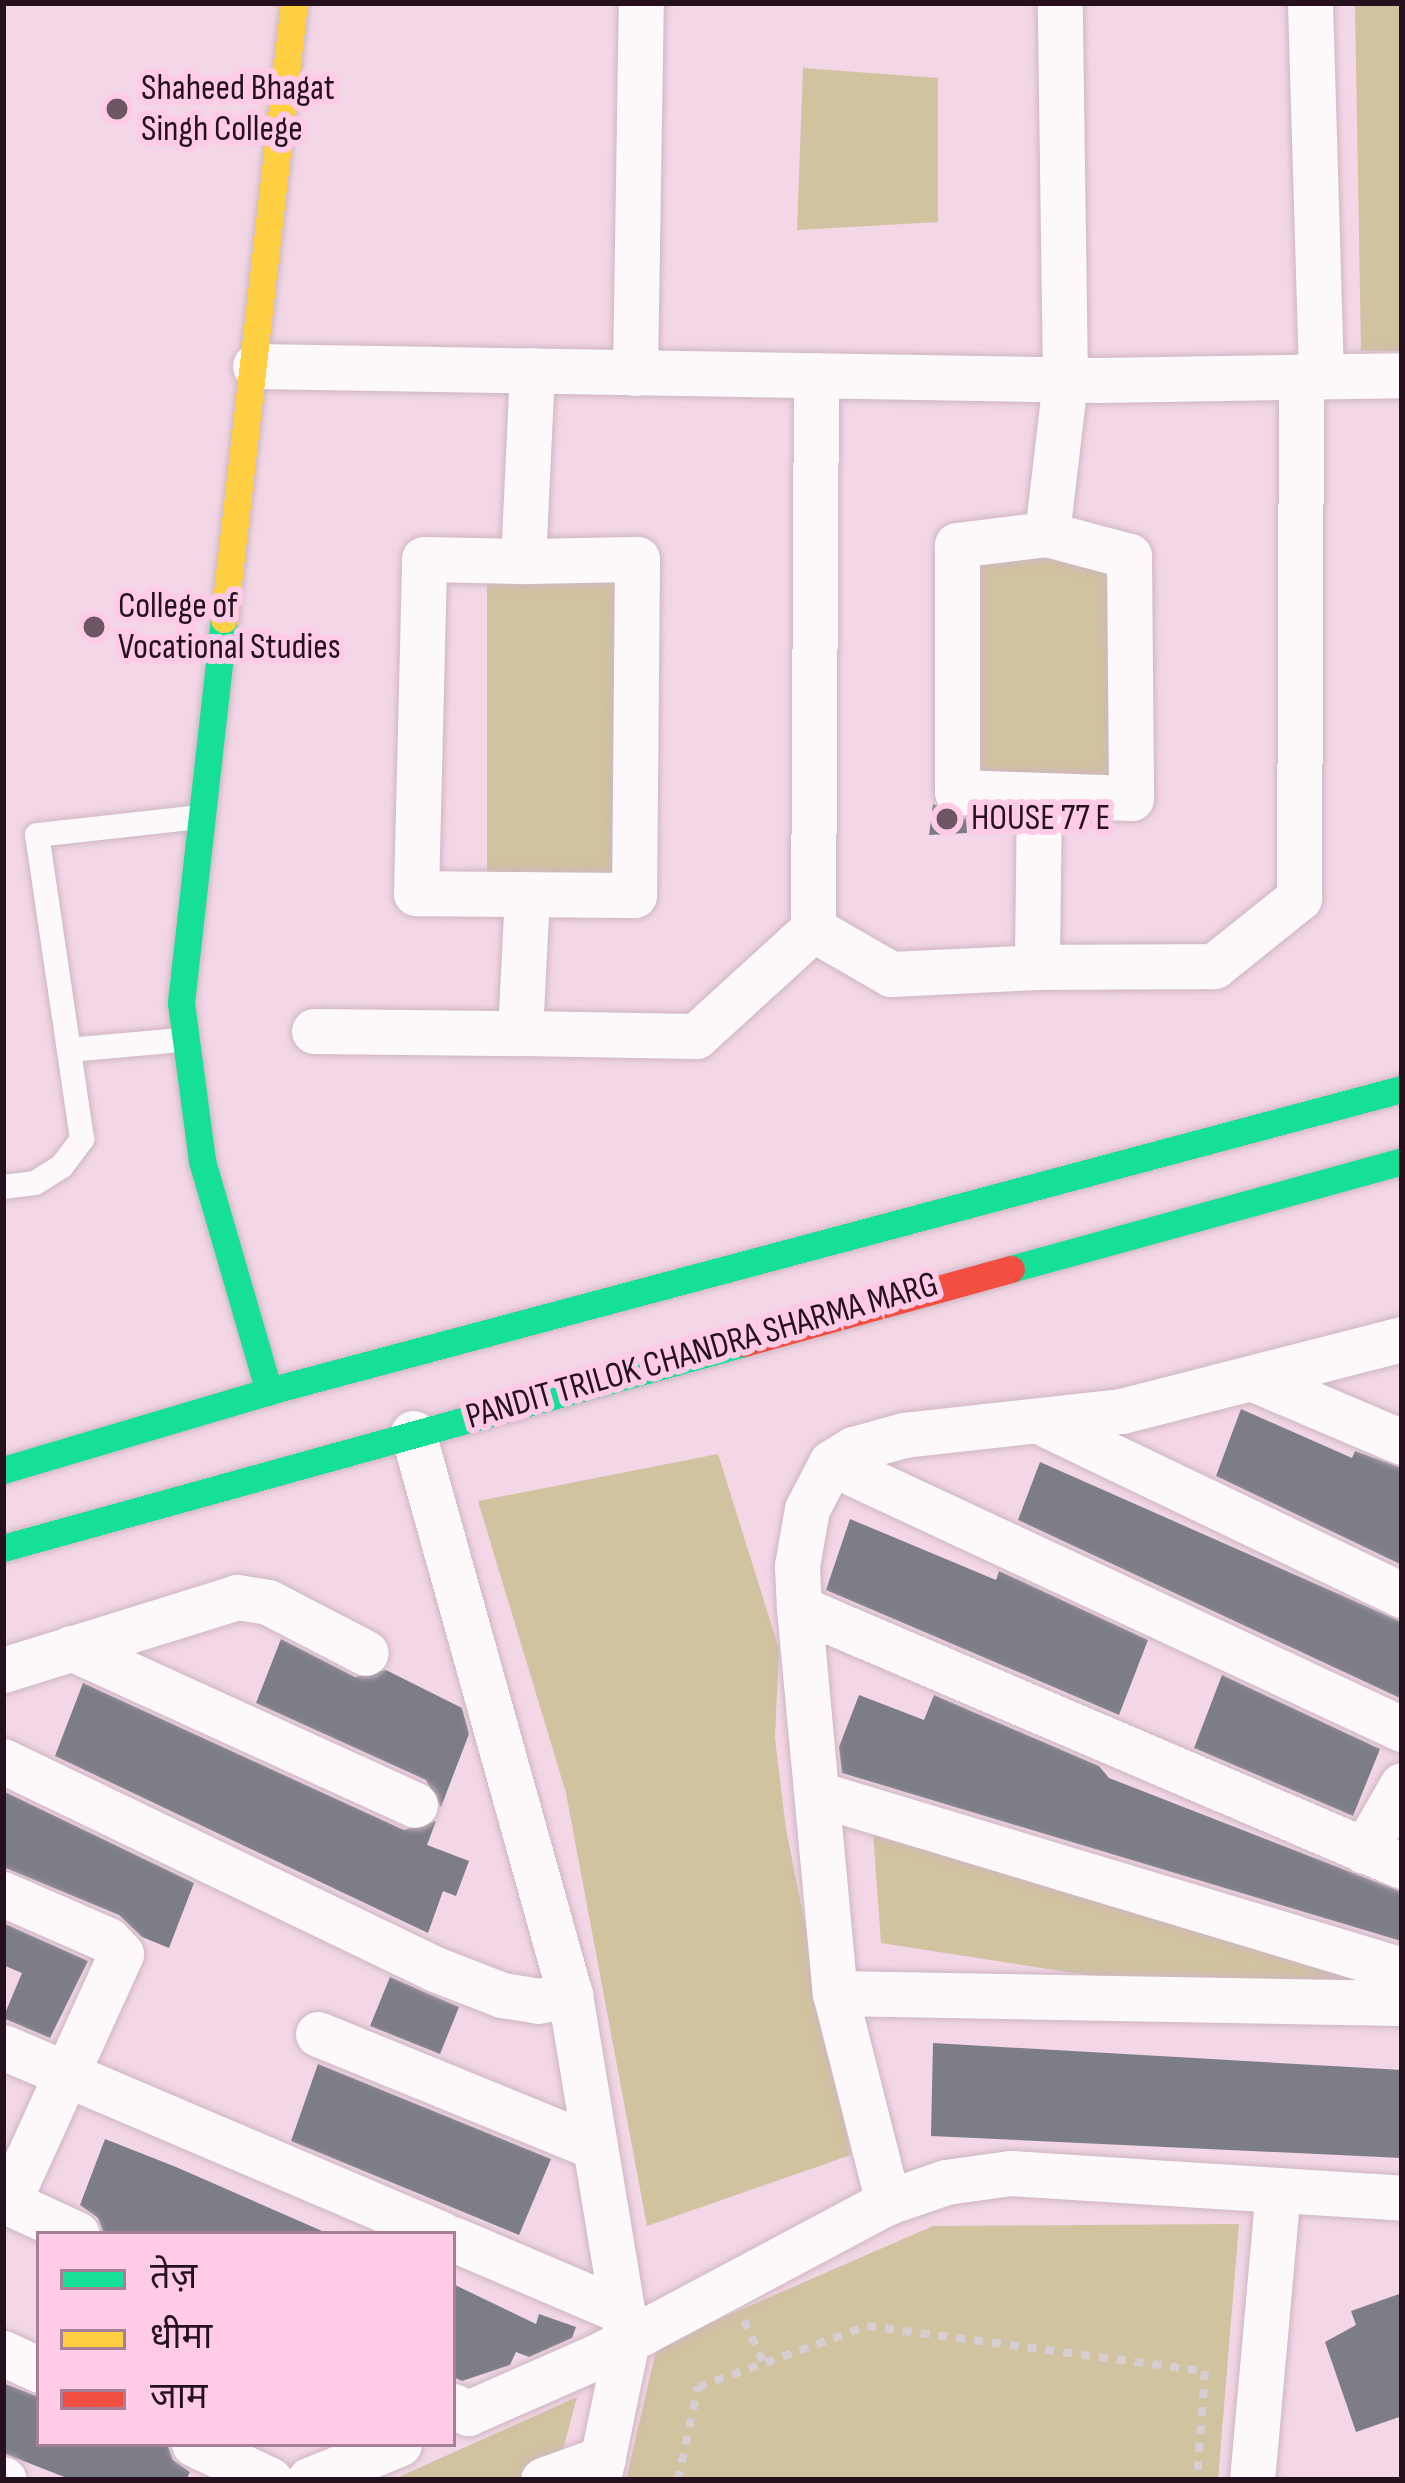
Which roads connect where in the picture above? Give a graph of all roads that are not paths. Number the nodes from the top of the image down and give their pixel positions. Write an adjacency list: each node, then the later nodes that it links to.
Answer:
1 (294, 3): 5 (main road)
2 (641, 3): 7 (street)
3 (1060, 3): 11 (street)
4 (1310, 3): 10 (street)
5 (255, 366): 6 (street); 15 (main road)
6 (532, 370): 7 (street); 13 (street)
7 (634, 373): 8 (street)
8 (816, 375): 11 (street); 17 (street)
9 (1402, 375): 10 (street)
10 (1311, 376): 11 (street); 18 (street)
11 (1065, 380): 12 (street)
12 (1047, 534): 14 (street); 14 (street)
13 (523, 561): 16 (street); 16 (street)
14 (1039, 795): 18 (street)
15 (203, 817): 21 (main road); 22 (lane)
16 (527, 894): 20 (street)
17 (813, 929): 18 (street); 20 (street)
18 (1037, 968)
19 (314, 1031): 20 (street)
20 (520, 1033)
21 (186, 1040): 22 (lane); 28 (main road)
22 (70, 1050): 25 (lane)
23 (1402, 1089): 28 (main road, PANDIT TRILOK CHANDRA SHARMA MARG)
24 (1402, 1161): 30 (main road, PANDIT TRILOK CHANDRA SHARMA MARG)
25 (3, 1187)
26 (1402, 1339): 27 (street)
27 (1251, 1378): 29 (street); 31 (street)
28 (269, 1391): 33 (main road, PANDIT TRILOK CHANDRA SHARMA MARG)
29 (1047, 1425): 32 (street); 35 (street)
30 (413, 1432): 34 (main road, PANDIT TRILOK CHANDRA SHARMA MARG); 49 (street)
31 (1402, 1442)
32 (831, 1463): 36 (street); 40 (street)
33 (3, 1470)
34 (3, 1548)
35 (1402, 1595)
36 (800, 1608): 43 (street); 45 (street)
37 (71, 1648): 38 (street); 39 (street); 44 (street)
38 (367, 1653)
39 (3, 1670)
40 (1402, 1729)
41 (3, 1761): 49 (street)
42 (1402, 1785): 45 (street)
43 (818, 1794): 47 (street); 48 (street)
44 (415, 1805)
45 (1383, 1858)
46 (3, 1894): 53 (street)
47 (1402, 1970)
48 (835, 1993): 50 (street); 58 (street)
49 (570, 1995): 54 (street)
50 (1402, 2003)
51 (318, 2034): 54 (street)
52 (3, 2047): 53 (street)
53 (68, 2075): 57 (street); 60 (street)
54 (595, 2147): 62 (street)
55 (1278, 2190): 56 (street); 58 (street); 72 (street)
56 (1402, 2198)
57 (6, 2201): 59 (street)
58 (888, 2202): 62 (street)
59 (71, 2231)
60 (434, 2231)
61 (456, 2240): 62 (street)
62 (625, 2325): 65 (street); 68 (street)
63 (3, 2353): 64 (street)
64 (36, 2369)
65 (458, 2413)
66 (200, 2447): 69 (street)
67 (392, 2447): 70 (street)
68 (600, 2469): 71 (street)
69 (270, 2480)
70 (309, 2480)
71 (543, 2480)
72 (1252, 2480)

